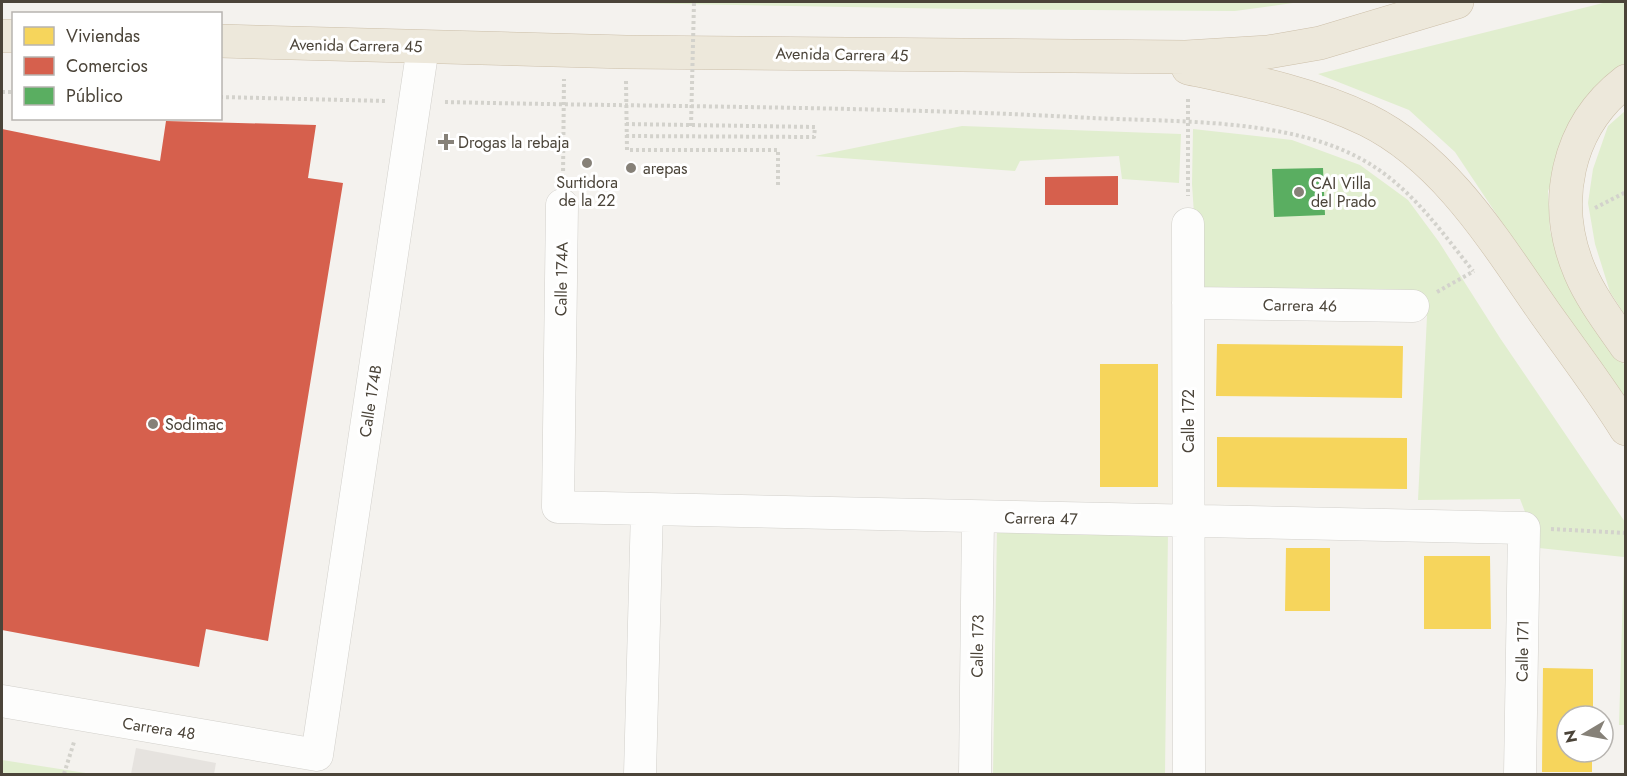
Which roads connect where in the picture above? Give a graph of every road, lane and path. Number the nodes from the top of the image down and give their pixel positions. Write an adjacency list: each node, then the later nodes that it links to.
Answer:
1 (694, 2): 16 (path, bridge)
2 (1457, 2): 7 (highway, Avenida Carrera 45)
3 (222, 41): 4 (highway, Avenida Carrera 45)
4 (423, 47): 5 (highway, Avenida Carrera 45); 11 (street, Calle 174B)
5 (564, 51): 6 (highway, Avenida Carrera 45); 12 (path)
6 (626, 52): 7 (highway, Avenida Carrera 45); 13 (path)
7 (1143, 58): 8 (highway)
8 (1188, 68): 14 (path); 24 (highway)
9 (1626, 81): 23 (highway)
10 (222, 97): 11 (path)
11 (415, 102): 12 (path); 32 (street, Calle 174B)
12 (564, 105): 13 (path); 19 (path)
13 (626, 106): 14 (path); 15 (path)
14 (1188, 123): 20 (path); 22 (path)
15 (626, 124): 16 (path); 17 (path)
16 (691, 126): 17 (path)
17 (626, 136): 18 (path)
18 (778, 187)
19 (562, 205): 25 (street, Calle 174A)
20 (1188, 224): 21 (street, Calle 172)
21 (1188, 303): 22 (street, Carrera 46); 28 (street, Calle 172)
22 (1413, 306)
23 (1626, 346)
24 (1626, 429)
25 (558, 507): 26 (street, Carrera 47)
26 (647, 509): 27 (street, Carrera 47); 33 (street)
27 (978, 517): 28 (street, Carrera 47); 34 (street, Calle 173)
28 (1188, 521): 29 (street, Carrera 47); 35 (street, Calle 172)
29 (1524, 528): 30 (path); 36 (street, Calle 171)
30 (1626, 533)
31 (2, 701): 32 (street, Carrera 48)
32 (317, 755)
33 (640, 774)
34 (975, 774)
35 (1189, 774)
36 (1520, 774)

